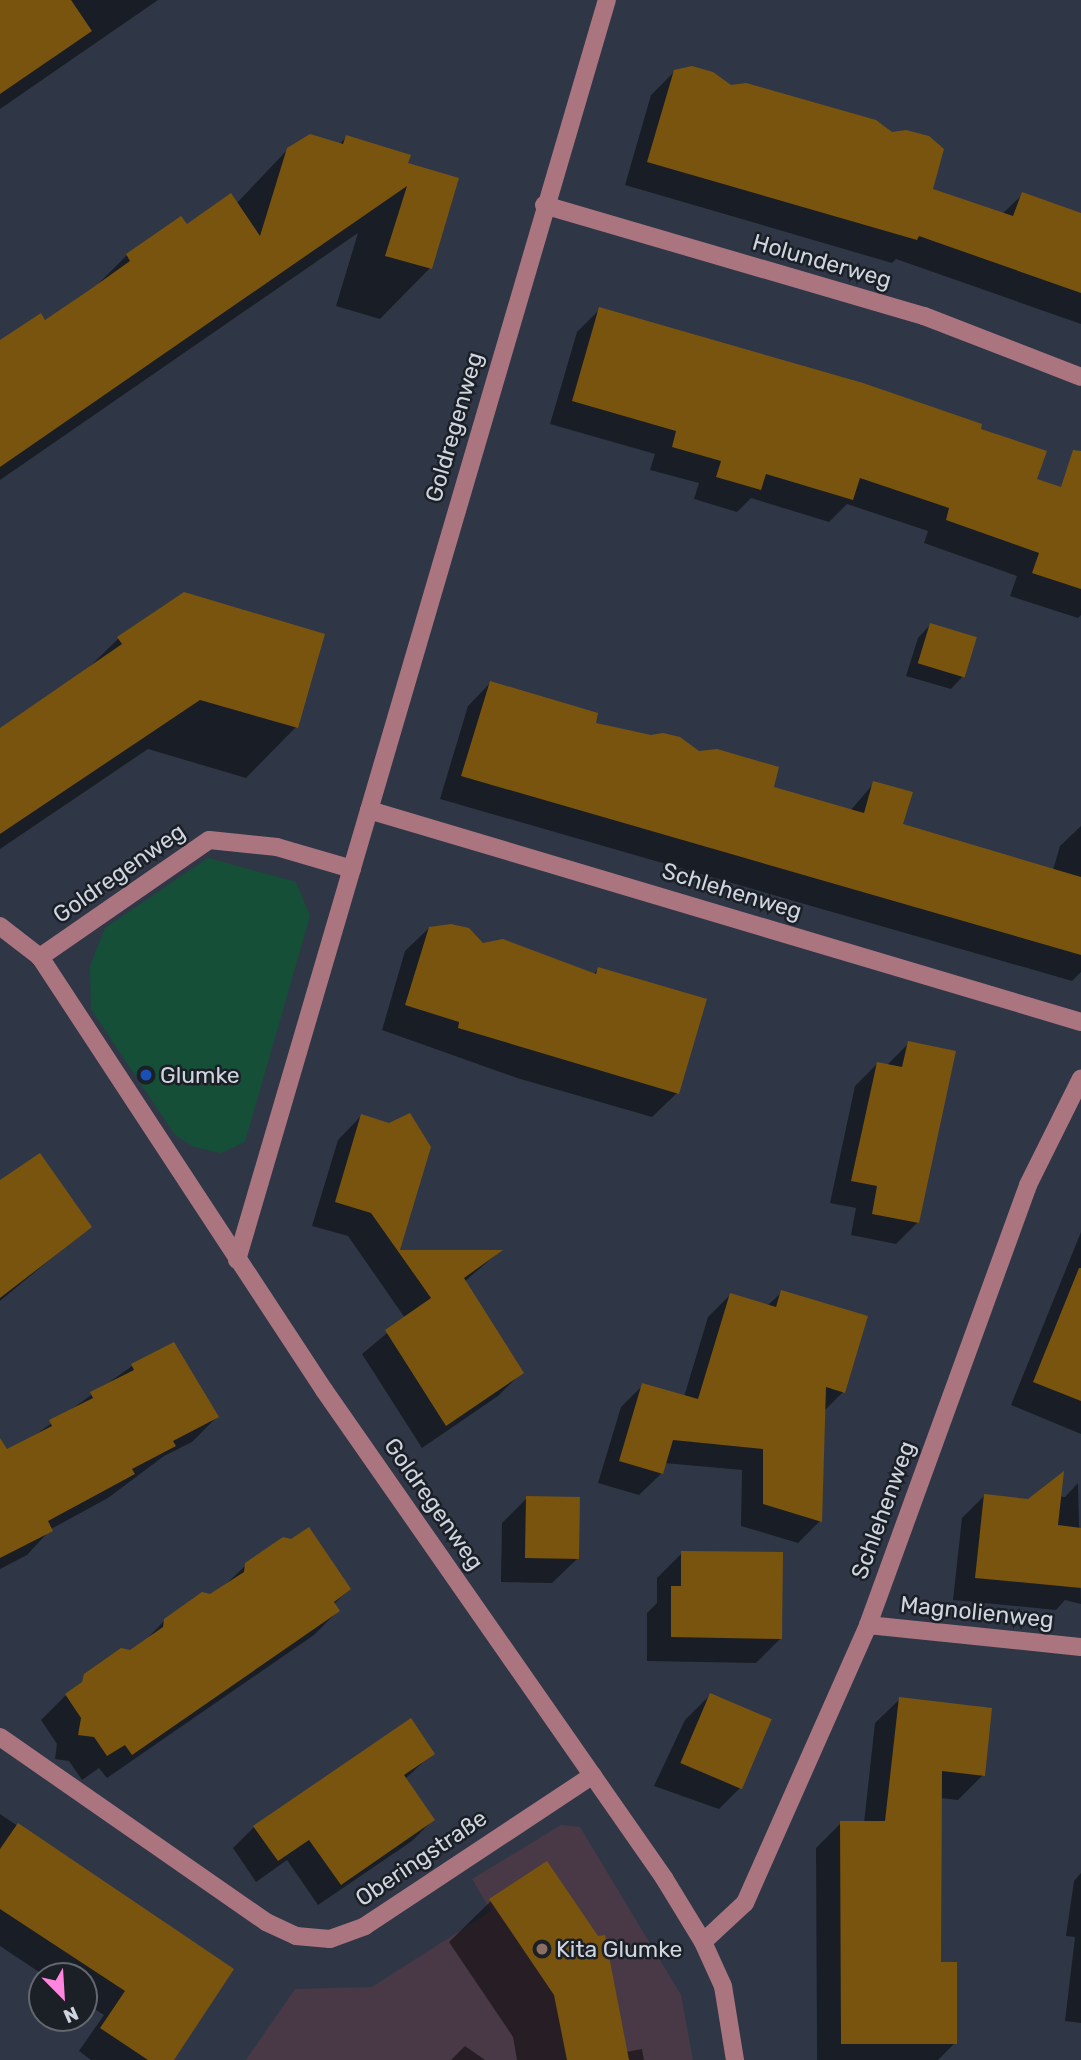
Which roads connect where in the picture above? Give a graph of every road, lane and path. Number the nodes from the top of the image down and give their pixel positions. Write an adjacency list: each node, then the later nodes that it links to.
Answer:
1 (607, 0): 2 (street, Goldregenweg)
2 (544, 205): 3 (street, Holunderweg); 4 (street, Goldregenweg)
3 (1081, 377)
4 (369, 810): 5 (street, Goldregenweg); 8 (street, Schlehenweg)
5 (352, 869): 7 (street, Goldregenweg); 10 (street, Goldregenweg)
6 (0, 926): 7 (street, Goldregenweg)
7 (40, 957): 10 (street, Goldregenweg)
8 (1081, 1022)
9 (1081, 1078): 11 (street, Schlehenweg)
10 (237, 1260): 14 (street, Goldregenweg)
11 (868, 1625): 12 (street, Magnolienweg); 15 (street, Schlehenweg)
12 (1081, 1647)
13 (0, 1737): 14 (street, Oberingstraße)
14 (593, 1775): 15 (street)
15 (703, 1942): 16 (street)
16 (735, 2060)

